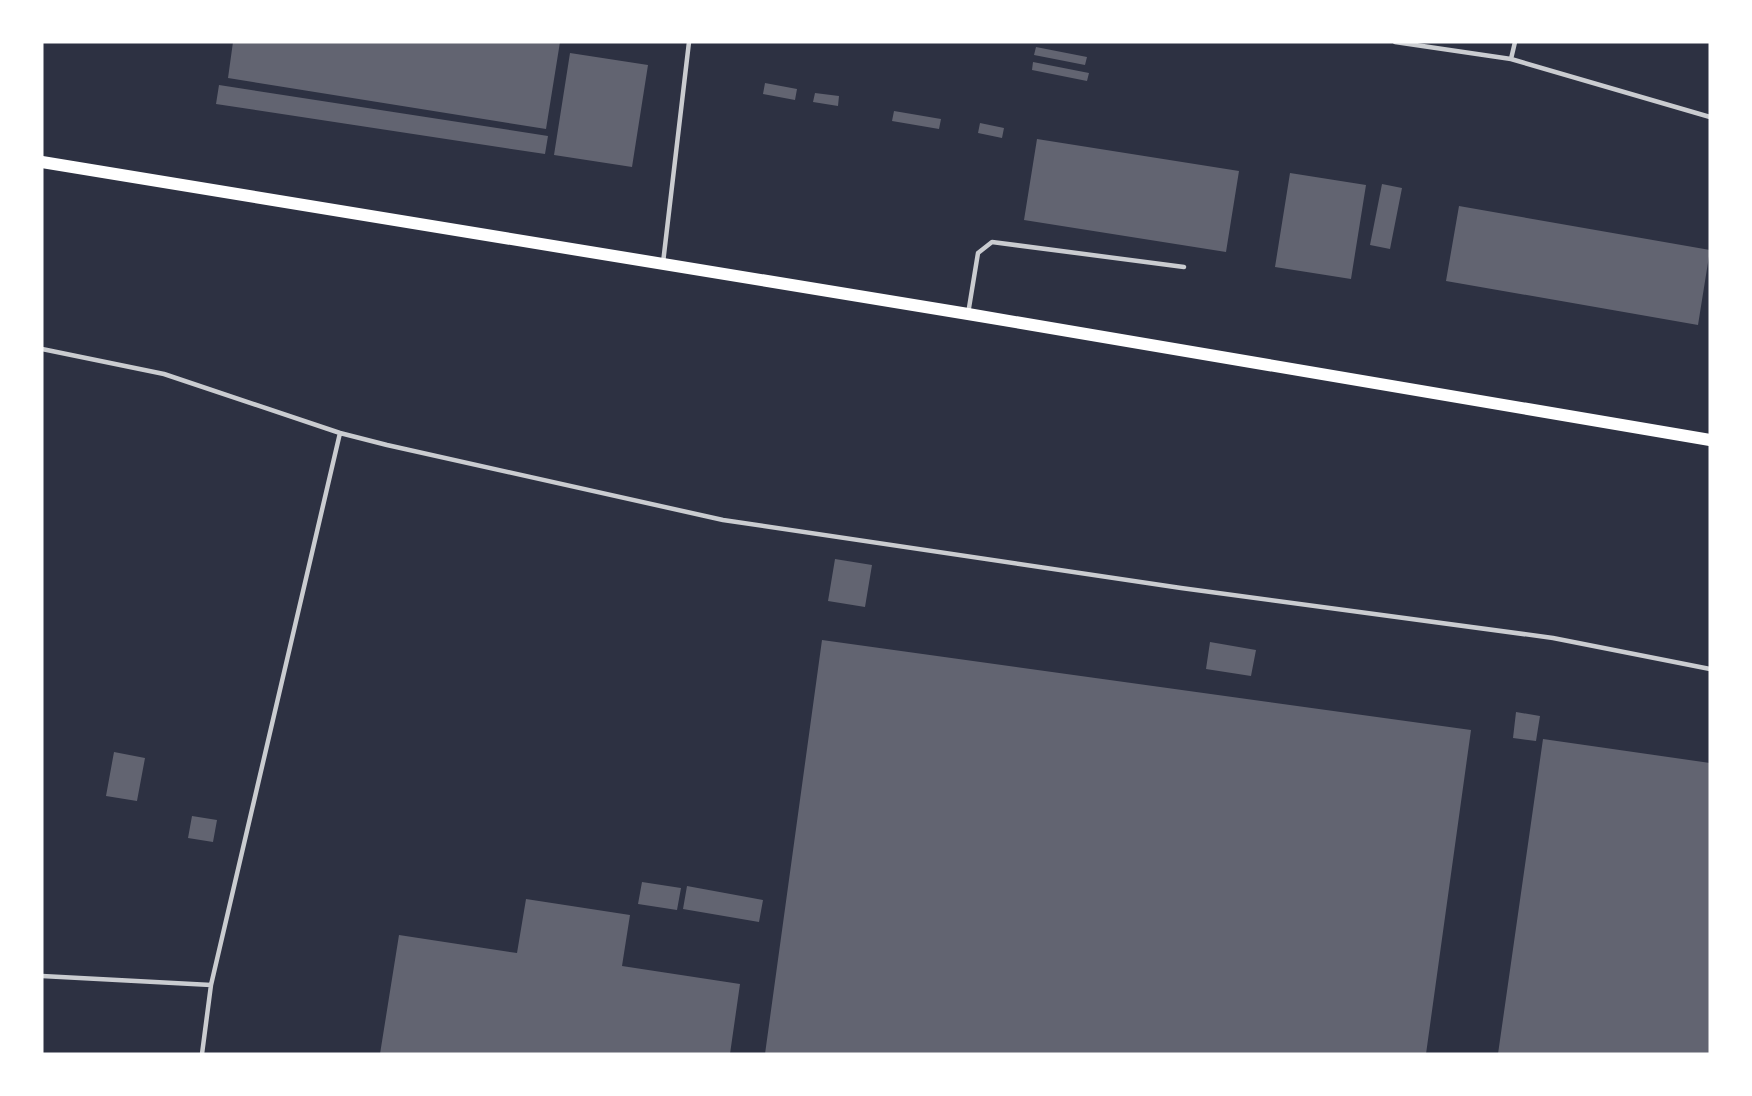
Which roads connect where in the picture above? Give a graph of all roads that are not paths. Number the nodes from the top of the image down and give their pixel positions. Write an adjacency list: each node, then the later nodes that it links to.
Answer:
1 (689, 42): 7 (lane)
2 (1395, 42): 4 (lane)
3 (1515, 42): 4 (lane)
4 (1511, 58): 5 (lane)
5 (1710, 117)
6 (42, 162): 7 (main road)
7 (663, 265): 9 (main road)
8 (1184, 267): 9 (lane)
9 (969, 314): 12 (main road)
10 (42, 349): 11 (lane)
11 (340, 433): 13 (lane); 15 (lane)
12 (1710, 440)
13 (1710, 669)
14 (42, 976): 15 (lane)
15 (210, 986): 16 (lane)
16 (202, 1054)

